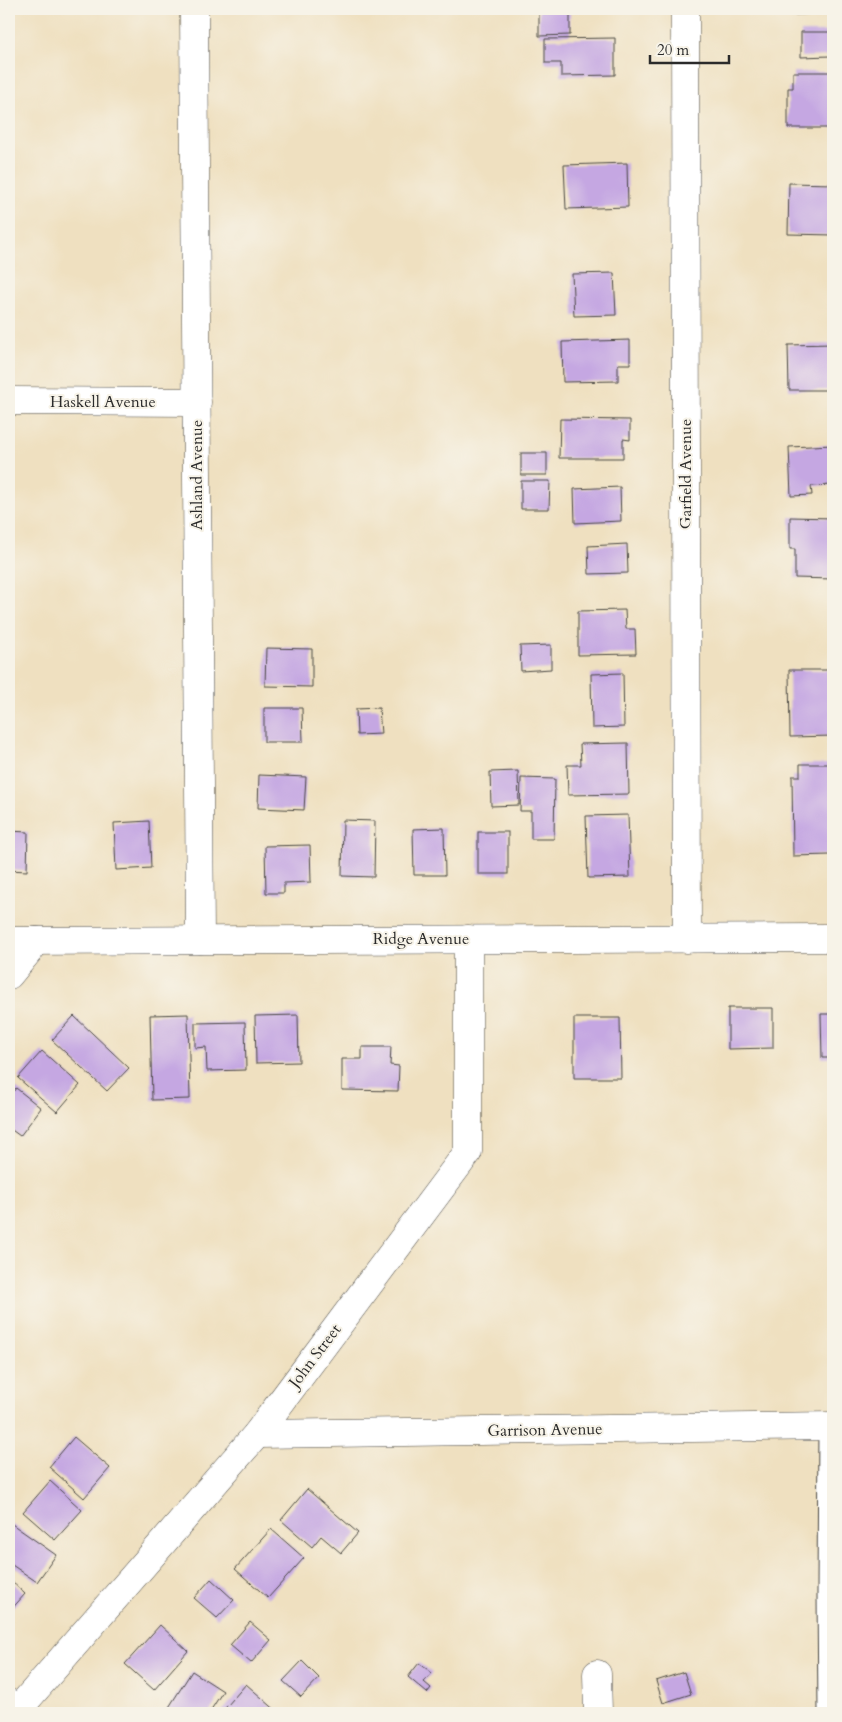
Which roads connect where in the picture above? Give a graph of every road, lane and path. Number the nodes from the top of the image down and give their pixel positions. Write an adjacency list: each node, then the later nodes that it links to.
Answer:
1 (194, 9): 4 (street, Ashland Avenue)
2 (685, 9): 7 (street, Garfield Avenue)
3 (9, 401): 4 (street, Haskell Avenue)
4 (197, 402): 8 (street, Ashland Avenue)
5 (833, 938): 7 (street, Ridge Avenue)
6 (468, 939): 7 (street, Ridge Avenue); 8 (street, Ridge Avenue); 13 (street, John Street)
7 (687, 939)
8 (200, 940): 10 (street, Ridge Avenue)
9 (9, 941): 10 (street, Ridge Avenue)
10 (36, 941): 11 (street)
11 (9, 975)
12 (829, 1426): 13 (street, Garrison Avenue); 17 (lane)
13 (257, 1434): 15 (street, John Street)
14 (597, 1674): 16 (street)
15 (15, 1710)
16 (598, 1713)
17 (826, 1713)

